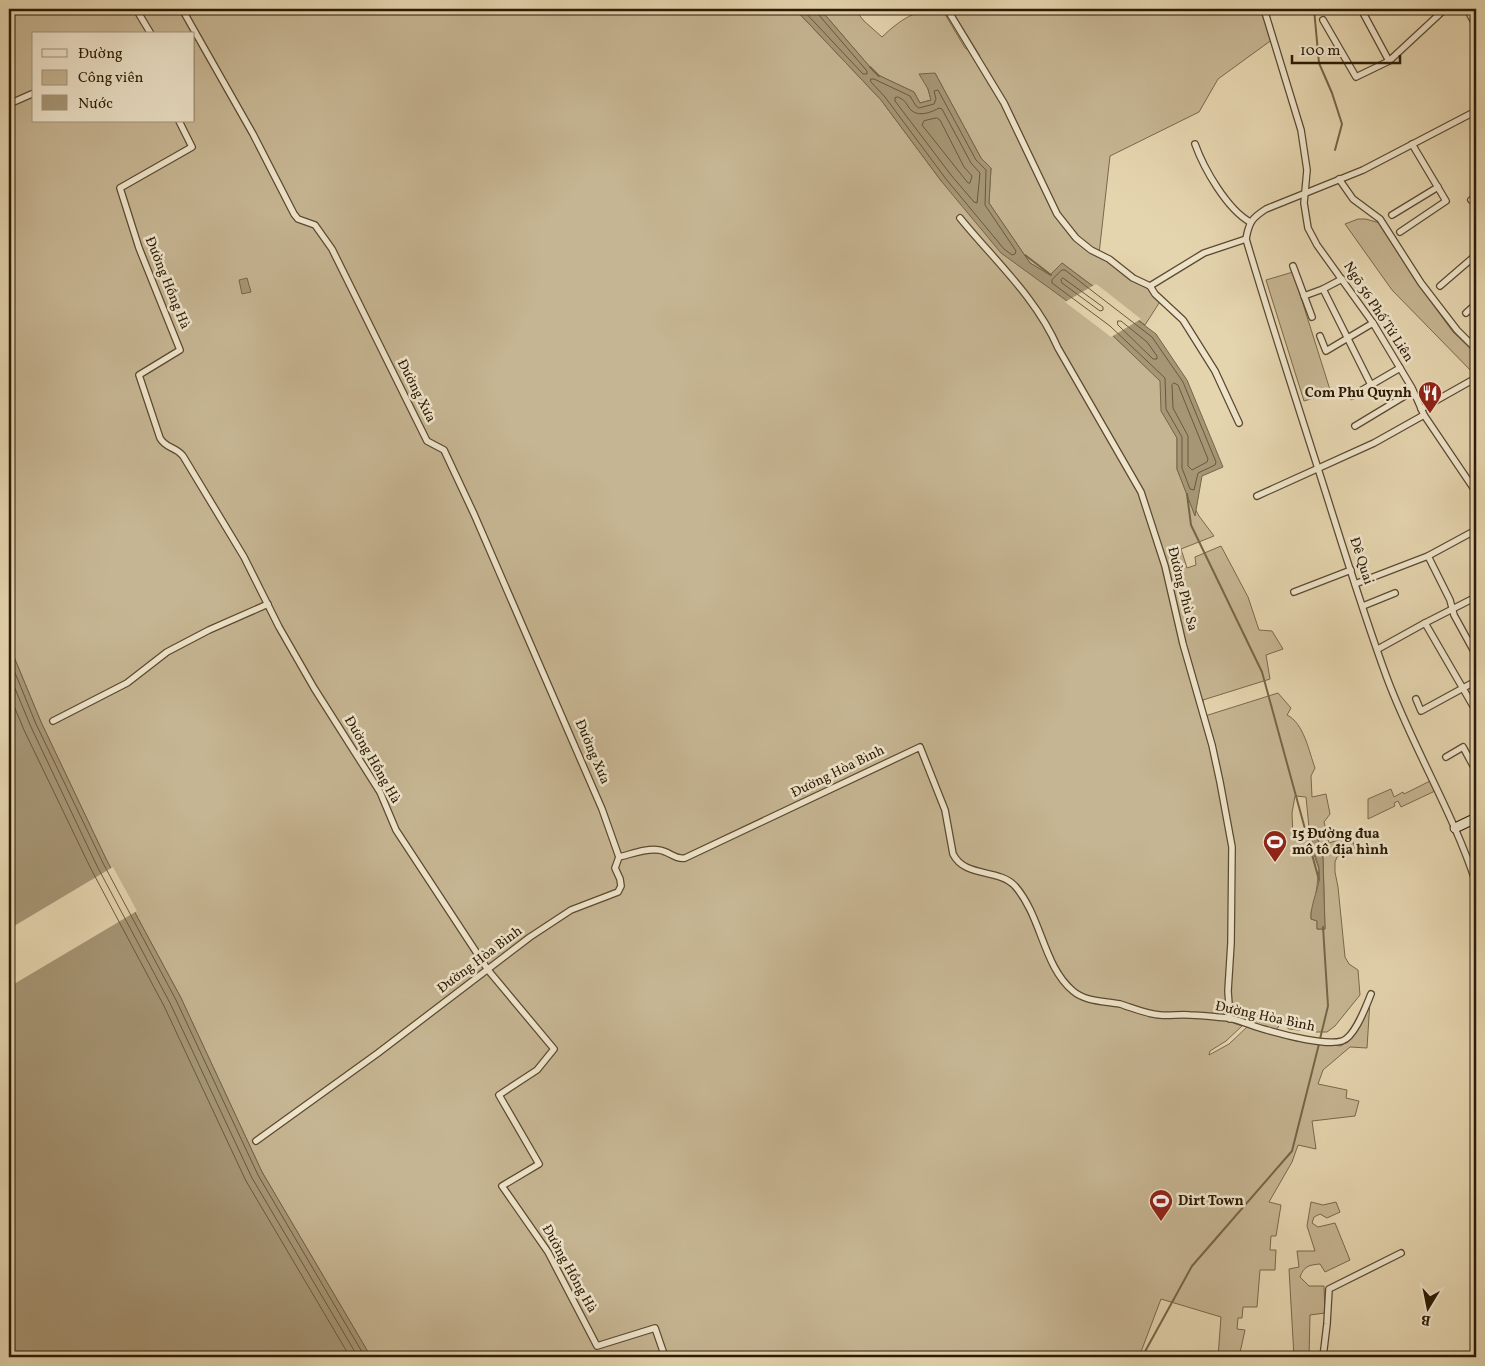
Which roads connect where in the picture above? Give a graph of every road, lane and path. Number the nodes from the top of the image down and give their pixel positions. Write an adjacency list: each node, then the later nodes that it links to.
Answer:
1 (136, 9): 10 (street)
2 (182, 9): 73 (street, Đường Xưa)
3 (947, 9): 29 (street)
4 (1264, 9): 20 (street, Ngõ 56 Phố Tứ Liên)
5 (1445, 9): 11 (street)
6 (1468, 9): 9 (street)
7 (1363, 10): 11 (street)
8 (1323, 20): 11 (street)
9 (1476, 26)
10 (150, 32)
11 (1389, 61)
12 (32, 94): 13 (street)
13 (9, 104)
14 (1476, 111): 17 (street)
15 (180, 122): 58 (street, Đường Hồng Hà)
16 (1195, 144): 23 (street)
17 (1412, 144): 18 (street); 19 (street)
18 (1339, 179): 20 (street); 39 (street)
19 (1438, 187): 21 (street); 24 (street)
20 (1304, 192): 23 (street); 28 (street, Ngõ 56 Phố Tứ Liên)
21 (1392, 215)
22 (960, 218): 77 (street, Đường Phù Sa)
23 (1250, 222): 25 (street)
24 (1400, 232)
25 (1246, 239): 29 (street); 48 (street, Đê Quai)
26 (1476, 255): 30 (street)
27 (1294, 266): 32 (street)
28 (1342, 279): 31 (street); 36 (street, Ngõ 56 Phố Tứ Liên)
29 (1150, 286): 46 (street)
30 (1440, 286)
31 (1323, 289): 32 (street); 38 (street)
32 (1304, 296): 35 (street)
33 (1476, 304): 34 (street)
34 (1466, 313)
35 (1312, 317)
36 (1373, 323): 38 (street); 40 (street, Ngõ 56 Phố Tứ Liên)
37 (1320, 336): 38 (street)
38 (1347, 338): 42 (street)
39 (1476, 350)
40 (1400, 368): 42 (street); 43 (street, Ngõ 56 Phố Tứ Liên)
41 (1476, 378): 45 (street)
42 (1371, 385): 44 (street)
43 (1413, 391): 45 (street, Ngõ 56 Phố Tứ Liên); 47 (street)
44 (1352, 396)
45 (1422, 412): 48 (street); 49 (street, Ngõ 56 Phố Tứ Liên)
46 (1239, 423)
47 (1355, 426)
48 (1318, 469): 50 (street); 53 (street, Đê Quai)
49 (1476, 492)
50 (1258, 496)
51 (1476, 530): 52 (street)
52 (1428, 556): 54 (street); 60 (street)
53 (1351, 570): 54 (street, Đê Quai); 55 (street)
54 (1355, 584): 59 (street, Đê Quai)
55 (1294, 592)
56 (1394, 593): 59 (street)
57 (1476, 598): 60 (street)
58 (268, 604): 68 (street); 75 (street, Đường Hồng Hà)
59 (1362, 606): 62 (street, Đê Quai)
60 (1453, 609): 61 (street); 63 (street)
61 (1425, 623): 62 (street); 65 (street)
62 (1378, 649): 72 (street, Đê Quai)
63 (1476, 655)
64 (1476, 681): 65 (street)
65 (1463, 688): 66 (street); 67 (street)
66 (1416, 699)
67 (1476, 710)
68 (53, 721)
69 (1446, 757): 70 (street)
70 (1476, 771)
71 (1476, 818): 72 (street)
72 (1455, 828): 74 (street, Đê Quai)
73 (619, 858): 75 (street, Đường Hòa Bình); 77 (street, Đường Hòa Bình)
74 (1476, 882)
75 (488, 970): 78 (street, Đường Hòa Bình); 80 (street, Đường Hồng Hà)
76 (1371, 994): 77 (street, Đường Hòa Bình)
77 (1230, 1019)
78 (256, 1141)
79 (1401, 1252): 81 (street)
80 (665, 1357)
81 (1322, 1357)

